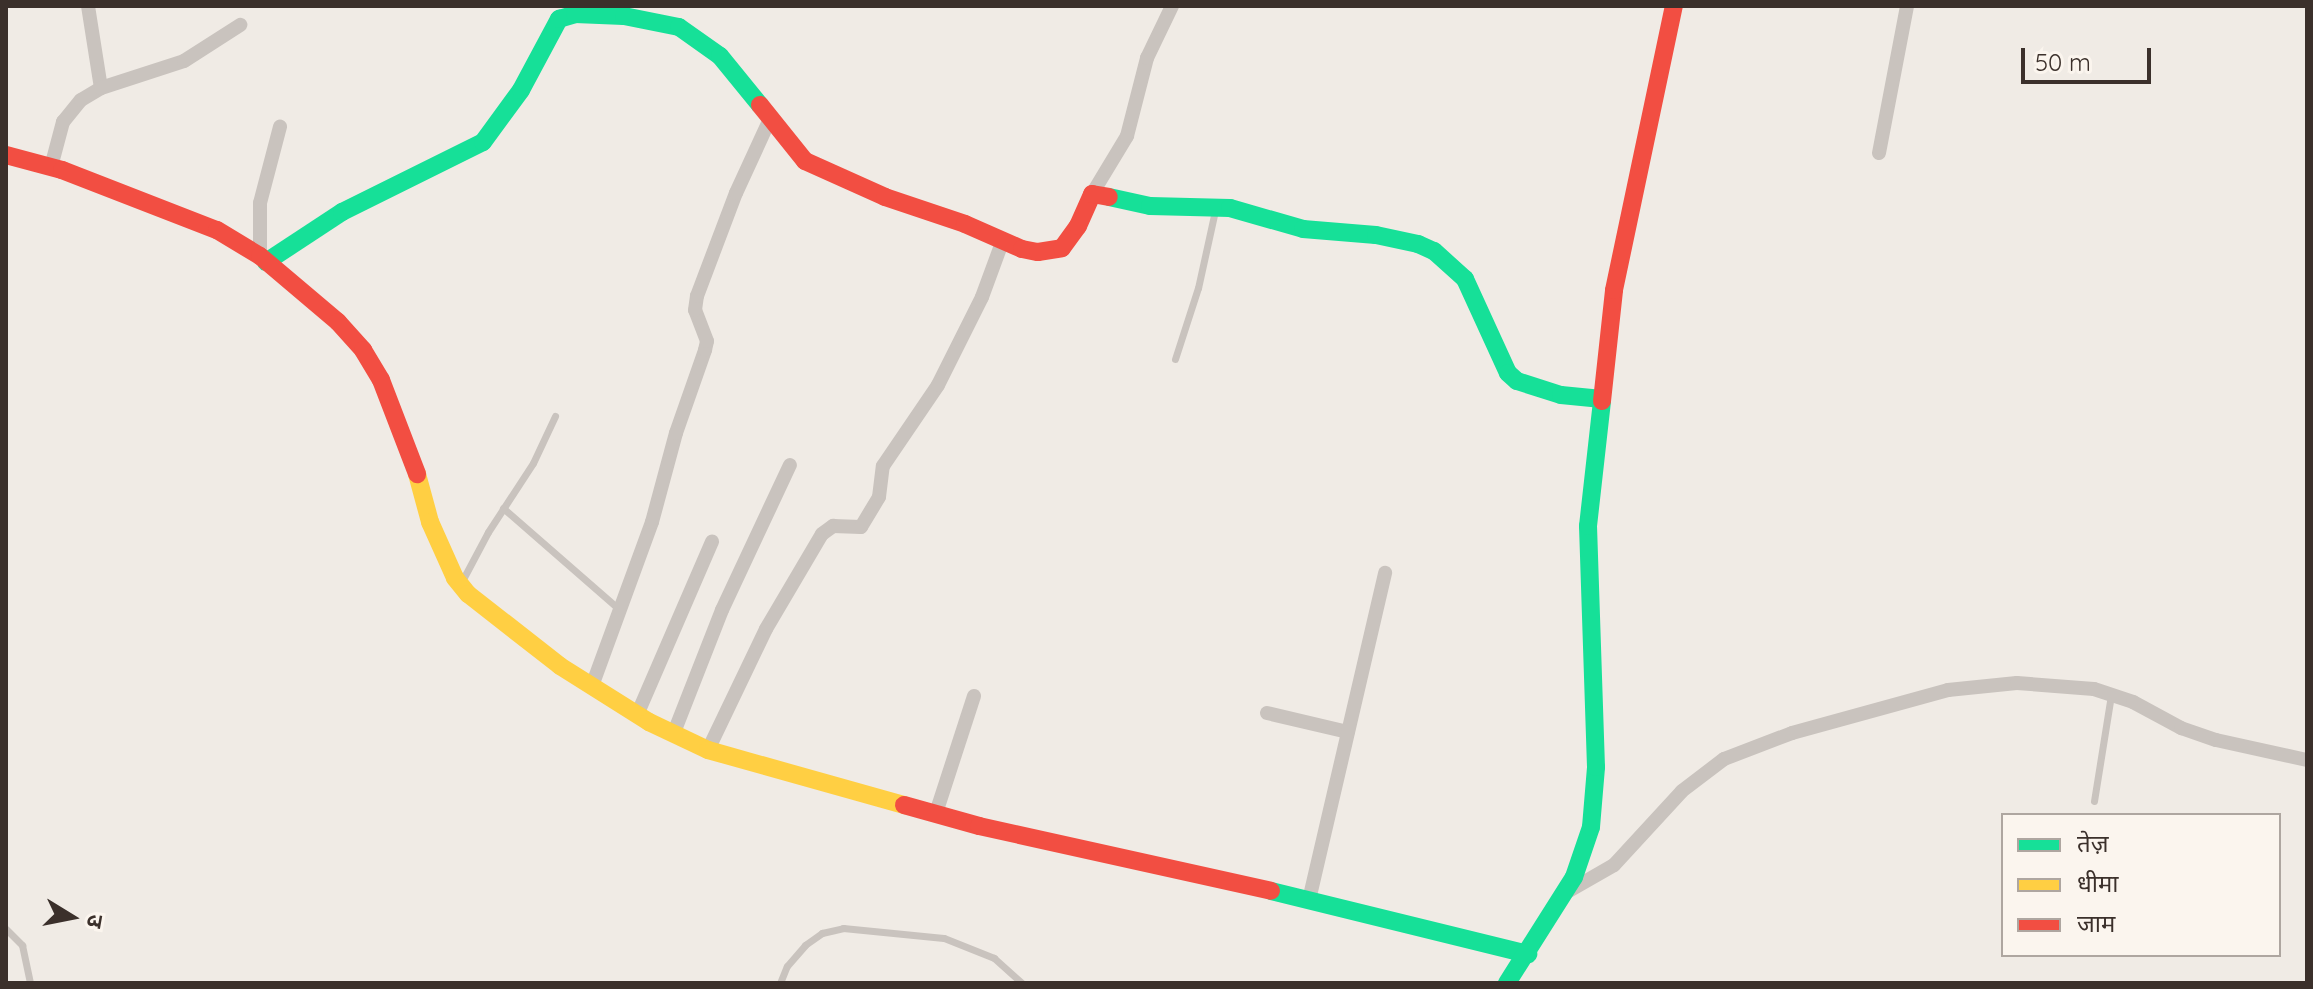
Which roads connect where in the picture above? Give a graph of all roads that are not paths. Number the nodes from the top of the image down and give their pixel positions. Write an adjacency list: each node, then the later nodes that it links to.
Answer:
1 (88, 6): 6 (street)
2 (1172, 6): 12 (street)
3 (1674, 6): 17 (street)
4 (1907, 6): 9 (street)
5 (240, 25): 6 (street)
6 (101, 88): 11 (street)
7 (771, 117): 14 (street); 15 (street); 24 (street)
8 (280, 127): 15 (street)
9 (1879, 153)
10 (6, 155): 11 (street)
11 (51, 167): 15 (street)
12 (1092, 194): 13 (street); 14 (street)
13 (1216, 206): 16 (lane); 17 (street)
14 (1003, 240): 32 (street)
15 (263, 259): 23 (street)
16 (1175, 359)
17 (1602, 399): 36 (street)
18 (555, 416): 20 (lane)
19 (790, 465): 31 (street)
20 (503, 508): 23 (lane); 24 (lane)
21 (712, 542): 29 (street)
22 (1385, 573): 30 (street)
23 (460, 585): 25 (street)
24 (620, 610): 25 (street)
25 (592, 686): 29 (street)
26 (2111, 695): 33 (street); 34 (lane); 36 (street)
27 (974, 696): 35 (street)
28 (1267, 713): 30 (street)
29 (637, 715): 31 (street)
30 (1348, 732): 37 (street)
31 (673, 735): 32 (street)
32 (708, 750): 35 (street)
33 (2307, 760)
34 (2094, 801)
35 (936, 813): 37 (street)
36 (1564, 893): 39 (street)
37 (1309, 900): 39 (street)
38 (6, 929): 40 (lane)
39 (1528, 954): 43 (street)
40 (30, 983)
41 (780, 983): 42 (lane)
42 (1022, 983)
43 (1507, 983)

